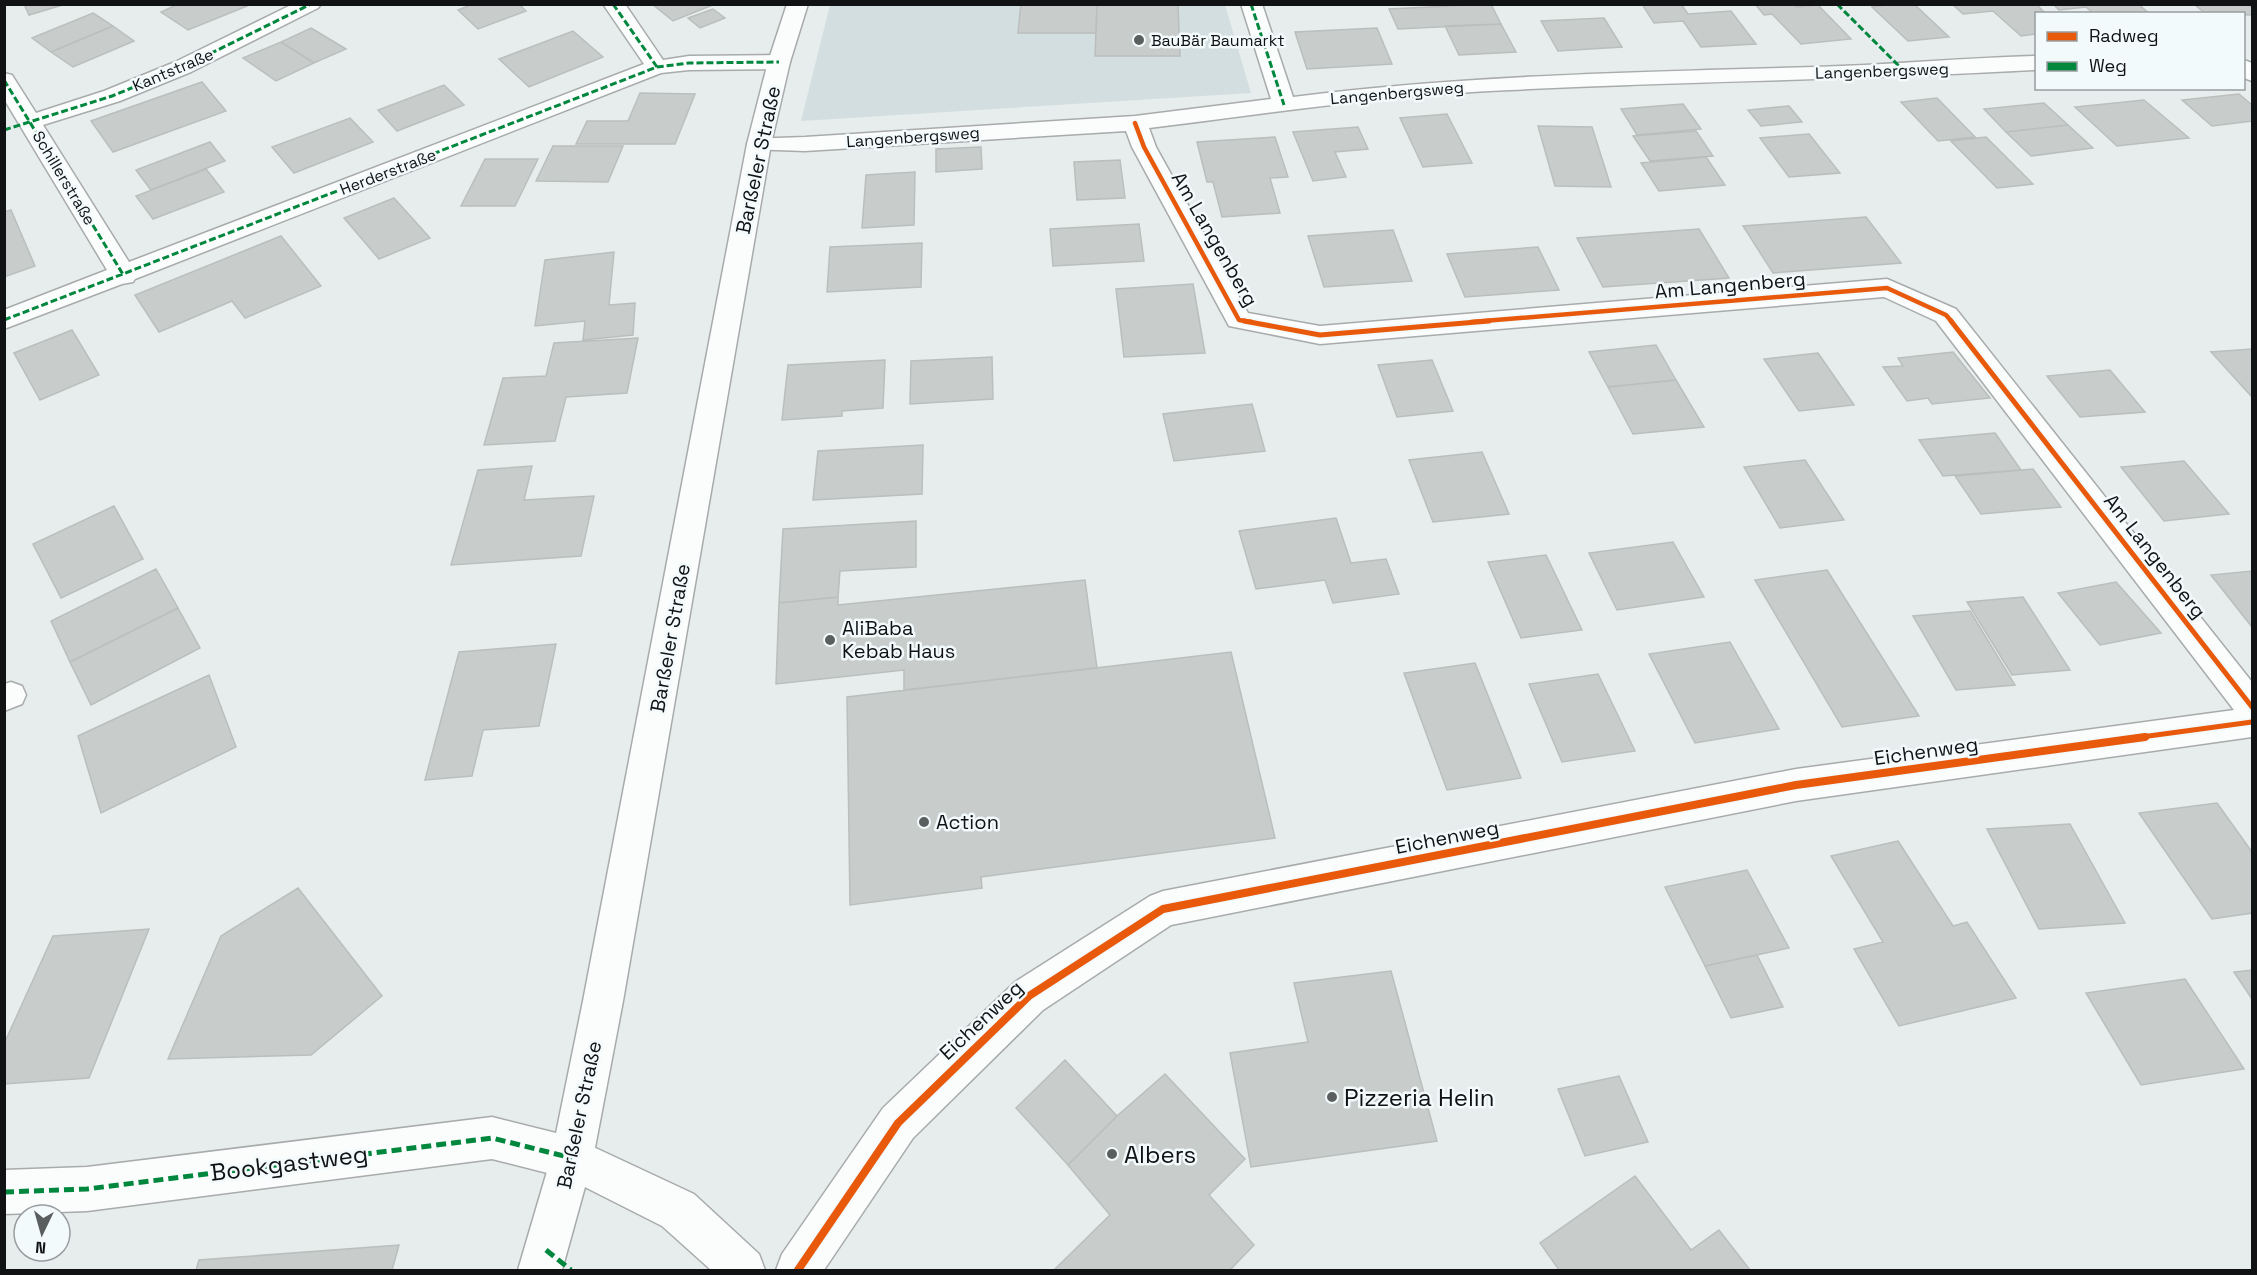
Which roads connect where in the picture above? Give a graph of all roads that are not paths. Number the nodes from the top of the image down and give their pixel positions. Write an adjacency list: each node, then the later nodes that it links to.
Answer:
1 (311, 4): 10 (street, Kantstraße)
2 (613, 4): 7 (street)
3 (798, 4): 5 (street, Barßeler Straße)
4 (1251, 4): 9 (street)
5 (779, 62): 7 (street, Herderstraße); 12 (street, Barßeler Straße)
6 (2035, 63): 9 (street, Langenbergsweg)
7 (657, 67): 13 (street, Herderstraße)
8 (4, 80): 10 (street, Schillerstraße)
9 (1284, 105): 11 (street, Langenbergsweg)
10 (30, 122): 13 (street, Schillerstraße)
11 (1135, 123): 12 (street, Langenbergsweg); 15 (street, Am Langenberg)
12 (759, 144): 17 (street, Barßeler Straße)
13 (124, 276): 14 (street, Herderstraße)
14 (4, 320)
15 (2253, 706)
16 (2253, 722): 21 (street, Eichenweg)
17 (572, 1158): 18 (street, Bookgastweg); 19 (street, Barßeler Straße); 20 (street, Bookgastweg)
18 (4, 1192)
19 (540, 1270)
20 (743, 1270)
21 (798, 1270)

